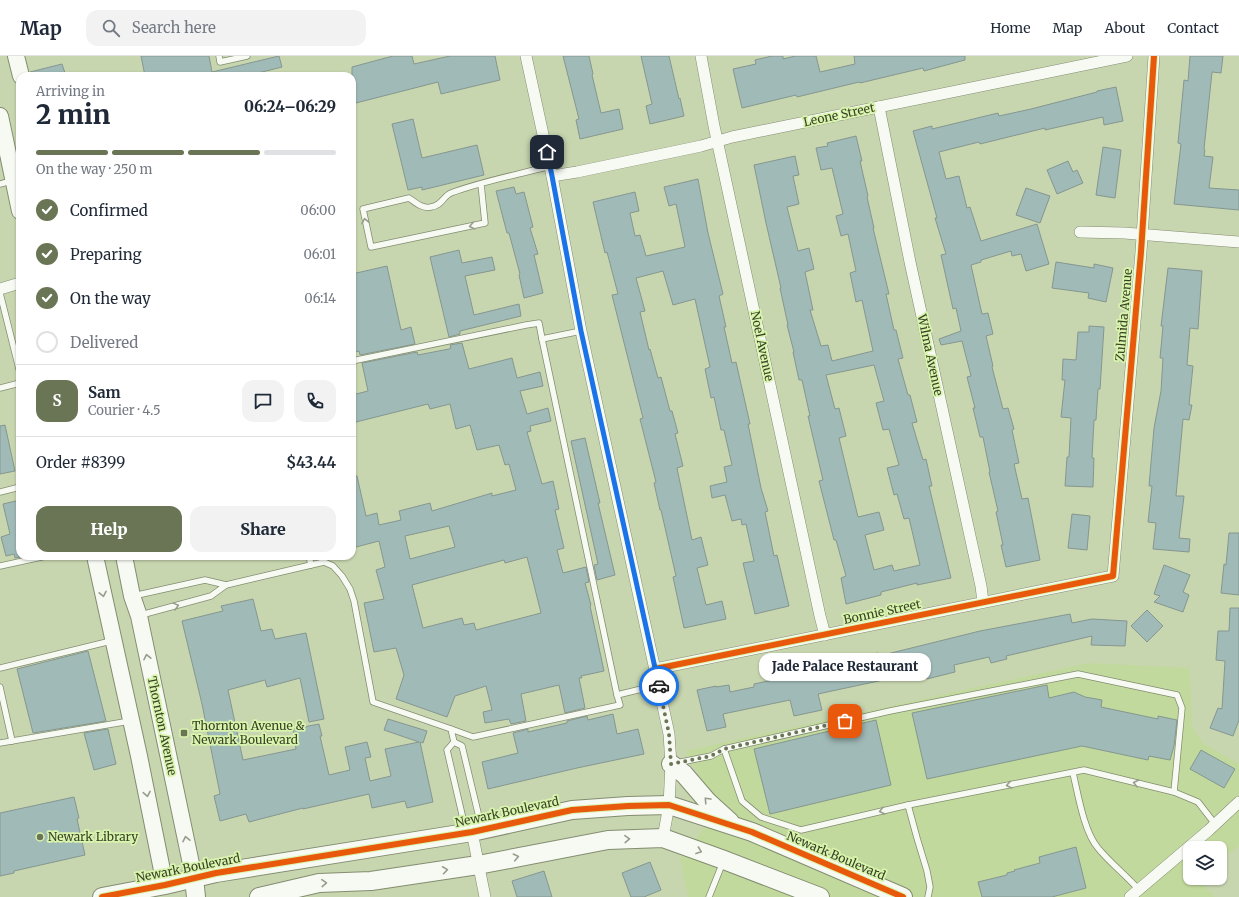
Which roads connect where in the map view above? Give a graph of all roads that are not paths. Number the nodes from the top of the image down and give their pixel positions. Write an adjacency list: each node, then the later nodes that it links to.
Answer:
1 (16, 56): 8 (main road)
2 (219, 56): 3 (lane)
3 (247, 56)
4 (526, 56): 12 (street)
5 (701, 56): 11 (street, Noel Avenue)
6 (1127, 56): 9 (street, Leone Street)
7 (1154, 56): 17 (street, Zulmida Avenue)
8 (20, 72)
9 (879, 107): 11 (street, Leone Street); 39 (street, Wilma Avenue)
10 (0, 116): 13 (main road)
11 (717, 141): 12 (street, Leone Street); 41 (street, Noel Avenue)
12 (551, 171): 14 (lane); 22 (street)
13 (7, 182): 15 (main road)
14 (481, 184): 14 (lane, one-way to 14)
15 (16, 202)
16 (1080, 232): 17 (street)
17 (1141, 235): 18 (street); 36 (street, Zulmida Avenue)
18 (1239, 242)
19 (16, 284): 20 (street)
20 (0, 289)
21 (0, 293): 24 (lane)
22 (581, 331): 23 (lane); 44 (street)
23 (542, 339): 25 (lane); 47 (lane)
24 (16, 357)
25 (356, 360)
26 (16, 384): 27 (lane)
27 (0, 388)
28 (16, 488): 29 (lane)
29 (0, 492)
30 (28, 560): 35 (lane)
31 (96, 560): 42 (main road, one-way to 42)
32 (125, 560): 38 (main road, Thornton Avenue)
33 (310, 560): 34 (lane)
34 (311, 565): 37 (lane); 49 (lane)
35 (0, 566)
36 (1113, 576): 39 (street, Bonnie Street)
37 (226, 585): 38 (lane); 40 (lane, one-way to 37)
38 (132, 596): 40 (main road, Thornton Avenue)
39 (983, 602): 41 (street, Bonnie Street)
40 (139, 616): 66 (main road, Thornton Avenue, one-way to 40)
41 (825, 635): 44 (street, Bonnie Street)
42 (114, 641): 43 (lane); 48 (main road)
43 (0, 668)
44 (655, 669): 45 (street)
45 (658, 685): 47 (lane); 54 (street)
46 (0, 687): 50 (lane)
47 (617, 694): 49 (lane)
48 (132, 721): 50 (lane); 67 (main road, one-way to 67)
49 (451, 729): 51 (lane)
50 (12, 741): 52 (lane)
51 (454, 742): 62 (lane); 62 (lane)
52 (0, 743)
53 (724, 749): 54 (lane); 56 (lane); 59 (lane, one-way to 53)
54 (671, 764): 58 (street); 61 (main road, one-way to 54)
55 (1073, 773): 56 (lane, one-way to 55); 59 (lane, one-way to 59); 69 (lane)
56 (1174, 792): 60 (lane)
57 (1239, 802): 60 (street)
58 (669, 805): 61 (main road, Newark Boulevard); 62 (main road, Newark Boulevard); 63 (street)
59 (908, 805): 77 (lane)
60 (1216, 824): 69 (street)
61 (735, 827): 76 (main road, Newark Boulevard)
62 (472, 832): 65 (street); 66 (main road, Newark Boulevard)
63 (663, 838): 64 (main road, one-way to 64); 65 (main road, one-way to 63)
64 (724, 860): 74 (lane); 75 (main road)
65 (478, 865): 68 (main road, one-way to 65); 73 (street)
66 (194, 878): 67 (main road, Newark Boulevard); 71 (main road, Thornton Avenue)
67 (165, 891): 70 (main road, Newark Boulevard)
68 (289, 892): 72 (main road)
69 (1135, 893)
70 (102, 897)
71 (196, 897)
72 (259, 897)
73 (485, 897)
74 (709, 897)
75 (817, 897)
76 (903, 897)
77 (928, 897)

